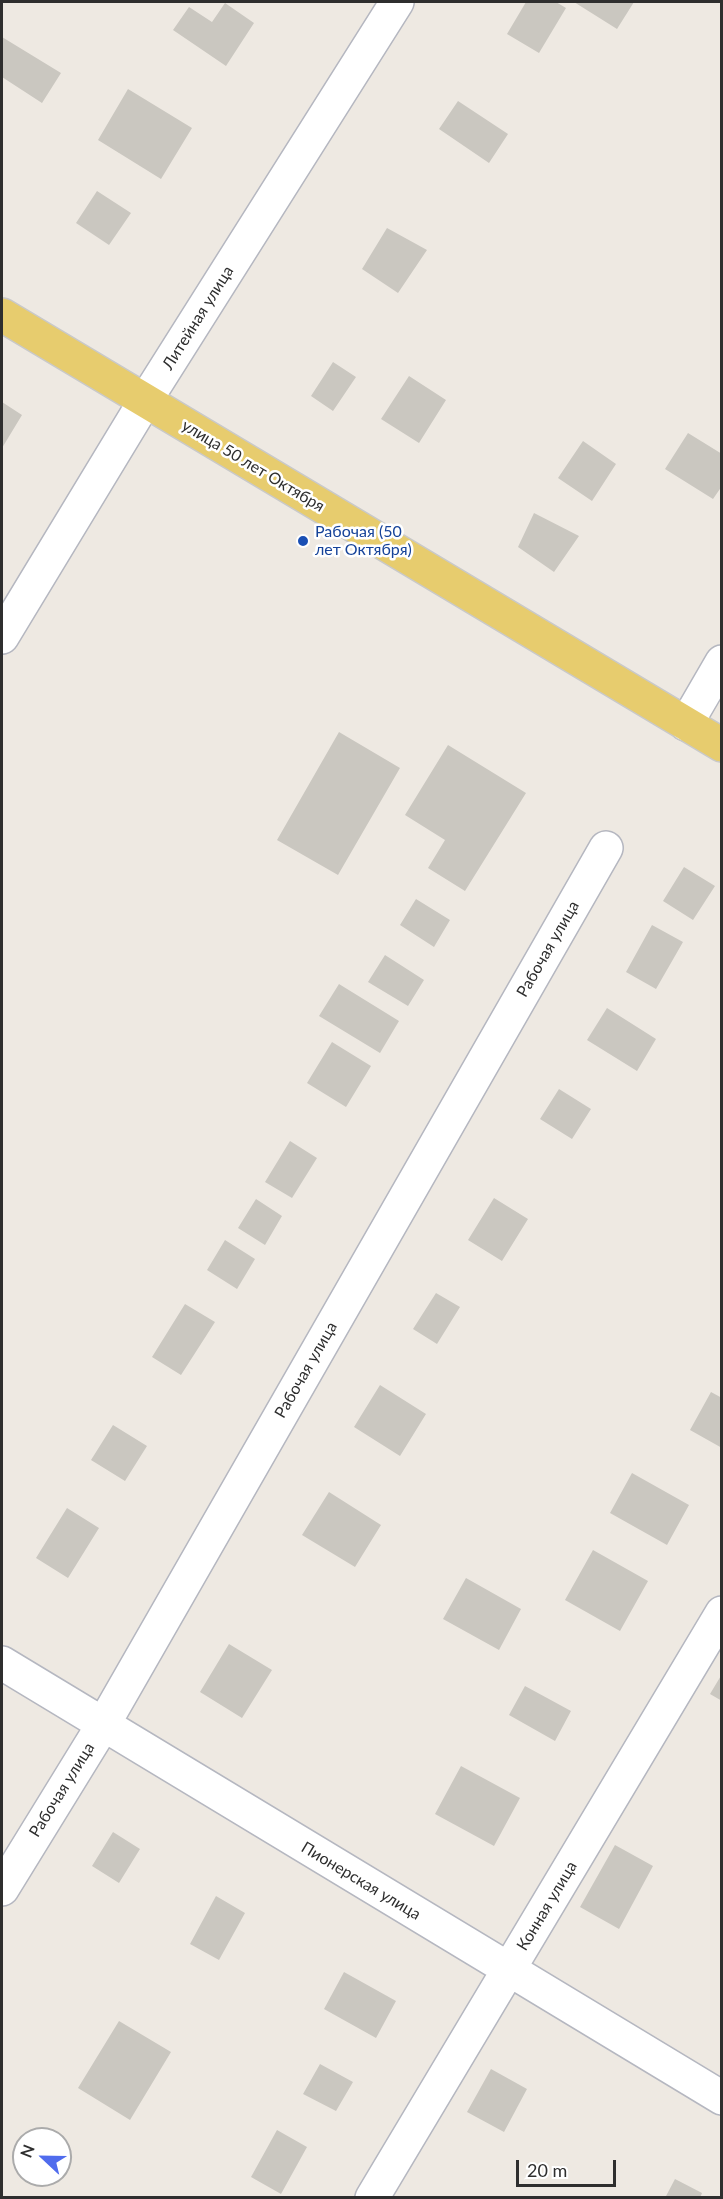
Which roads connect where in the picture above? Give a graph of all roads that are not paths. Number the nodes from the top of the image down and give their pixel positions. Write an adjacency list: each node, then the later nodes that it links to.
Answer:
1 (398, 2): 3 (street, Литейная улица)
2 (2, 315): 3 (main road, улица 50 лет Октября)
3 (145, 401): 4 (street, Литейная улица); 6 (main road, улица 50 лет Октября)
4 (2, 638)
5 (722, 662): 6 (street)
6 (686, 724): 7 (main road, улица 50 лет Октября)
7 (722, 745)
8 (606, 848): 11 (street, Рабочая улица)
9 (722, 1613): 13 (street, Конная улица)
10 (2, 1664): 11 (street, Пионерская улица)
11 (103, 1725): 12 (street, Рабочая улица); 13 (street, Пионерская улица)
12 (2, 1889)
13 (509, 1970): 14 (street, Пионерская улица); 15 (street, Конная улица)
14 (722, 2098)
15 (372, 2198)

